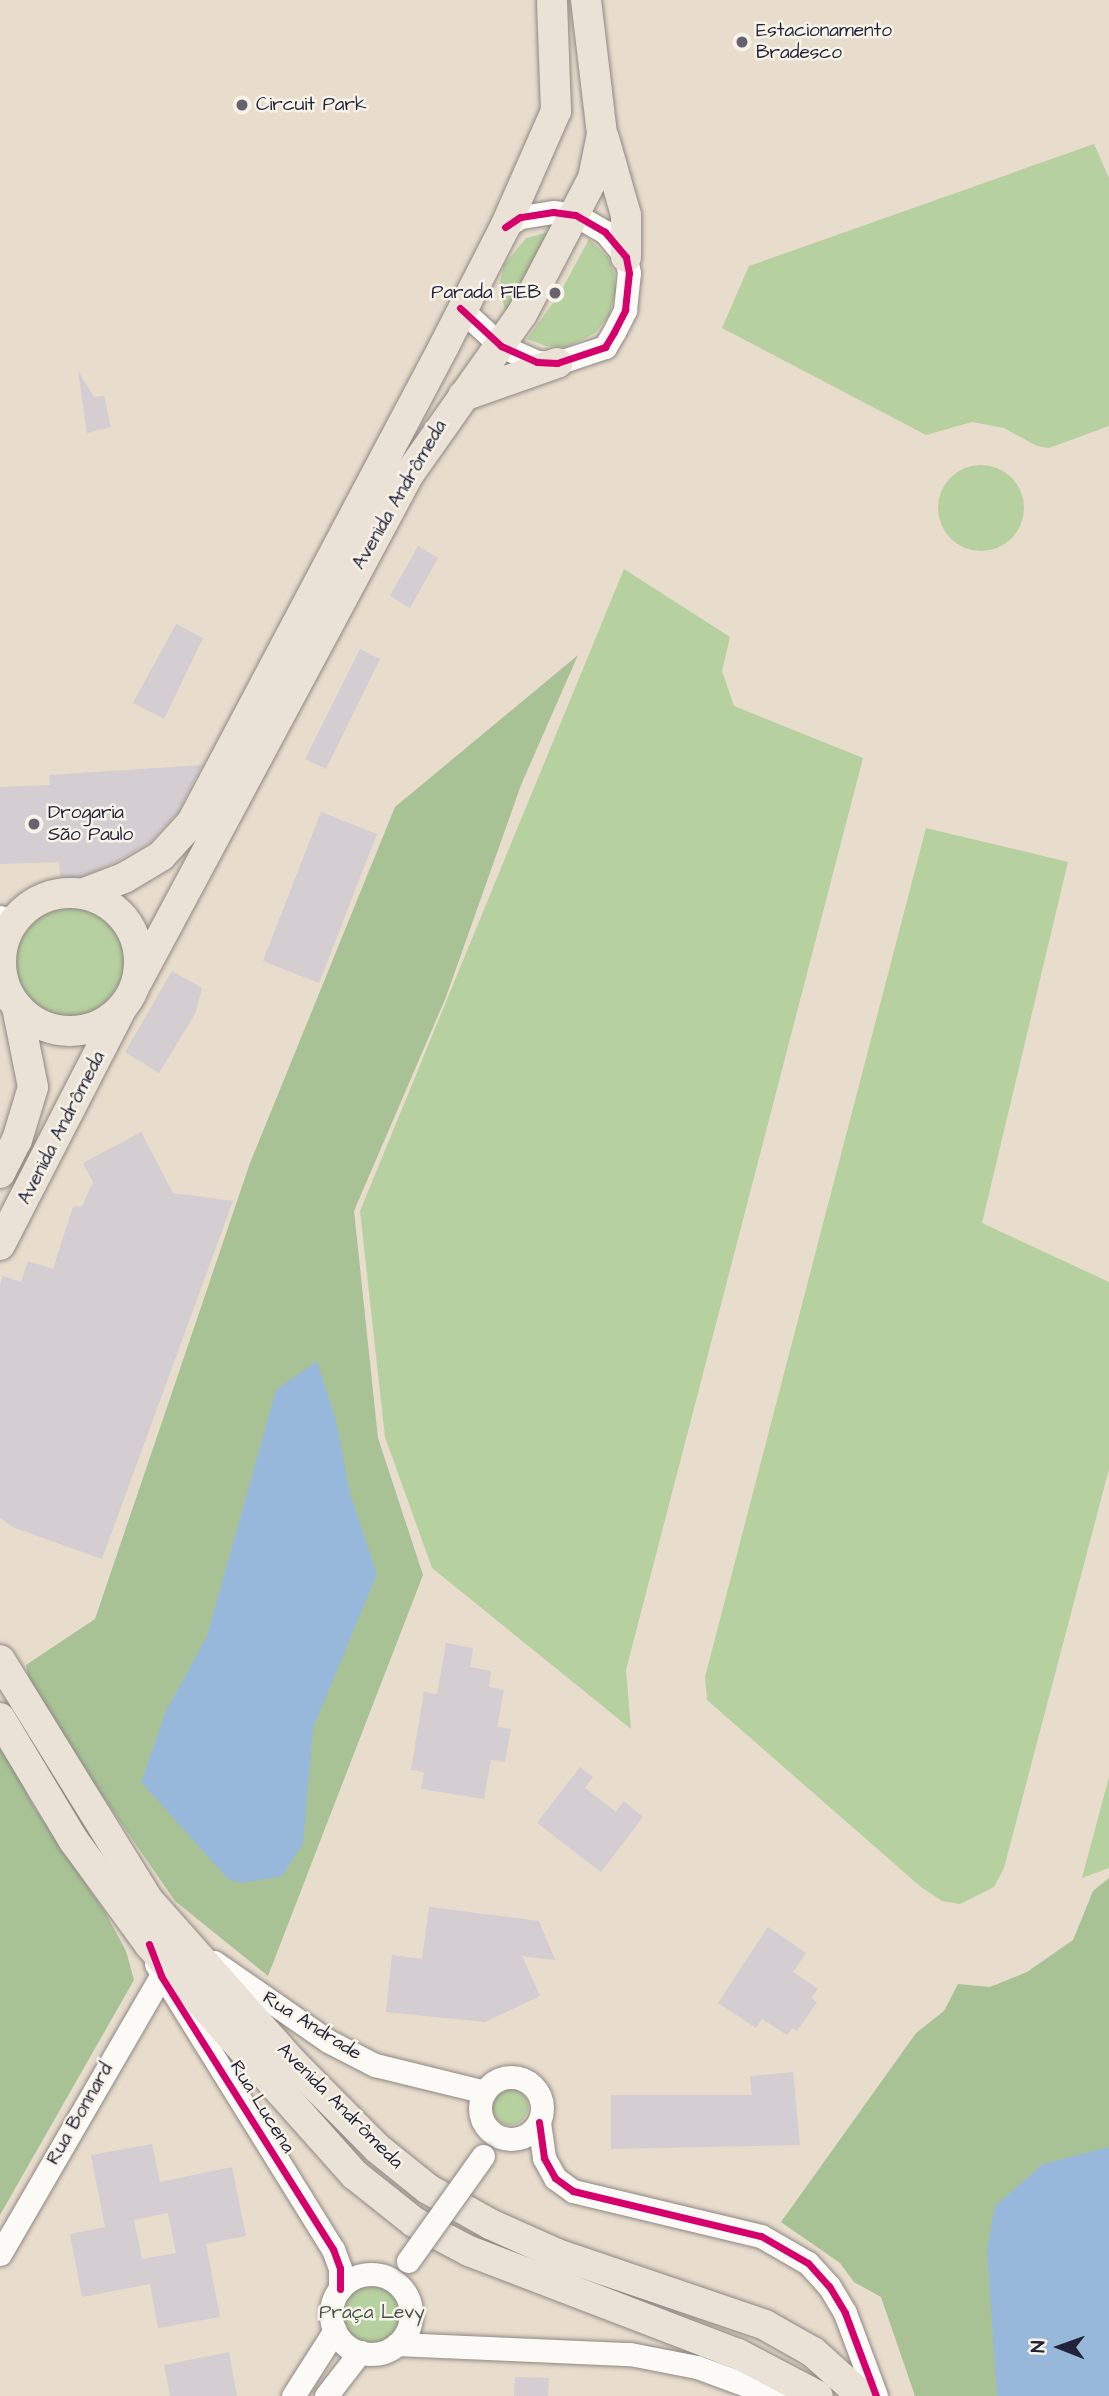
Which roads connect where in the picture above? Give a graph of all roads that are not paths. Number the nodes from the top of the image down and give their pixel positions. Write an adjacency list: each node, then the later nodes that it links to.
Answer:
1 (552, 0): 5 (main road, Avenida Andrômeda)
2 (586, 0): 3 (main road, Avenida Andrômeda)
3 (602, 134): 4 (main road, Avenida Andrômeda); 6 (main road)
4 (575, 215): 5 (street); 6 (street); 8 (main road, Avenida Andrômeda)
5 (505, 227): 7 (main road, Avenida Andrômeda)
6 (626, 257): 9 (street)
7 (460, 308): 8 (street); 11 (main road, Avenida Andrômeda)
8 (501, 346): 9 (street); 10 (main road, Avenida Andrômeda)
9 (557, 363): 10 (main road)
10 (459, 398): 14 (main road, Avenida Andrômeda)
11 (84, 893): 12 (main road); 14 (main road)
12 (6, 919): 13 (main road)
13 (0, 953): 15 (main road)
14 (138, 980): 16 (main road)
15 (16, 1007): 16 (main road); 17 (main road, Avenida Andrômeda)
16 (121, 1010): 18 (main road, Avenida Andrômeda)
17 (0, 1173)
18 (0, 1245)
19 (0, 1660): 22 (main road, Avenida Andrômeda)
20 (0, 1718): 21 (main road, Avenida Andrômeda)
21 (149, 1944): 23 (street, Rua Lucena); 36 (main road, Avenida Andrômeda)
22 (191, 1946): 24 (street, Rua Andrade); 37 (main road, Avenida Andrômeda)
23 (161, 1976): 27 (street, Rua Bonnard); 29 (street, Rua Lucena)
24 (485, 2092): 25 (street); 26 (street)
25 (539, 2122): 26 (street); 38 (street)
26 (500, 2138): 28 (street, bridge)
27 (0, 2254)
28 (397, 2283): 29 (street); 31 (street)
29 (340, 2289): 30 (street)
30 (335, 2330): 32 (street); 33 (street)
31 (397, 2344): 32 (street); 35 (street)
32 (359, 2352): 34 (street)
33 (293, 2396)
34 (326, 2396)
35 (776, 2396)
36 (818, 2396)
37 (862, 2396)
38 (876, 2396)

